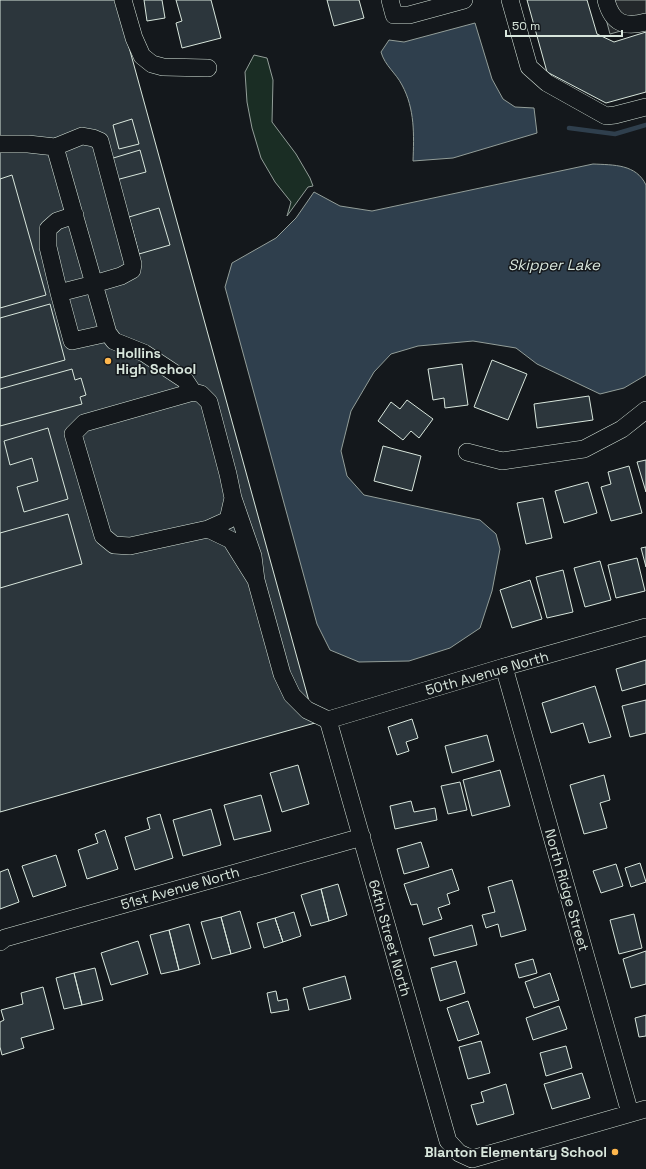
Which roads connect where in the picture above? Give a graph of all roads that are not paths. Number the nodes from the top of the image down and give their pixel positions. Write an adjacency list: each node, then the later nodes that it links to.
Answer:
1 (123, 0): 7 (street)
2 (390, 0): 3 (street)
3 (464, 0)
4 (510, 0): 8 (street)
5 (606, 0): 6 (street)
6 (646, 22)
7 (208, 68)
8 (646, 107)
9 (0, 144): 10 (street)
10 (55, 147): 11 (street); 12 (street)
11 (74, 215): 12 (street); 13 (street)
12 (94, 284): 13 (street); 14 (street)
13 (59, 293): 14 (street)
14 (108, 333): 15 (street)
15 (193, 392): 18 (street); 20 (street)
16 (646, 410): 17 (street)
17 (467, 452)
18 (233, 498): 19 (street); 22 (street)
19 (228, 520): 20 (street); 21 (street)
20 (208, 529): 21 (street)
21 (231, 540): 22 (street)
22 (256, 580): 25 (street)
23 (646, 627): 24 (street, 50th Avenue North)
24 (504, 667): 25 (street, 50th Avenue North); 29 (street, North Ridge Street)
25 (328, 720): 26 (street, 64th Street North)
26 (362, 837): 27 (street, 51st Avenue North); 29 (street, 64th Street North)
27 (0, 942)
28 (646, 1109): 29 (street)
29 (630, 1114)

